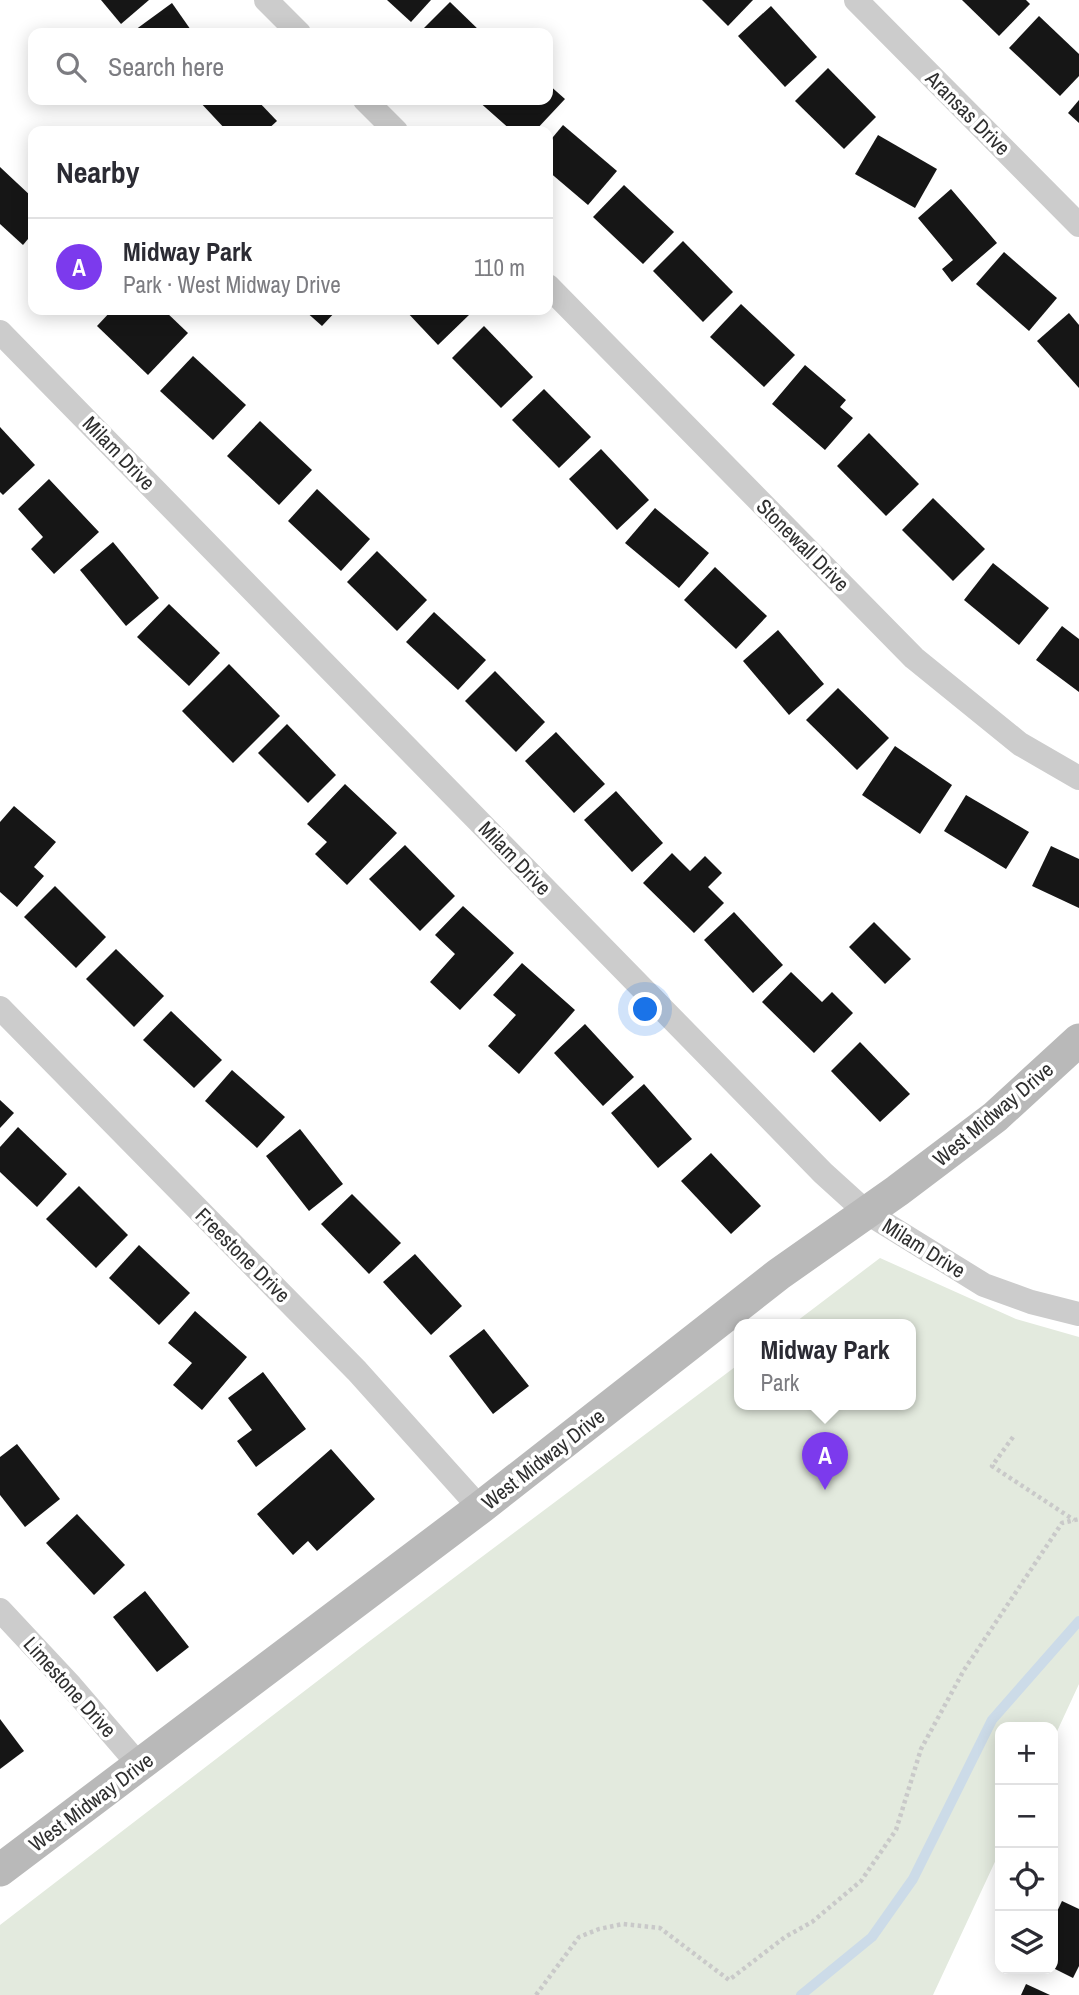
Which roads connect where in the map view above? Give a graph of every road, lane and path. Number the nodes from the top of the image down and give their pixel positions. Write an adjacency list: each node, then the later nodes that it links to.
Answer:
1 (267, 0): 3 (street)
2 (856, 0): 6 (street, Aransas Drive)
3 (294, 28)
4 (370, 105): 5 (street)
5 (391, 126)
6 (1079, 225)
7 (553, 291): 9 (street, Stonewall Drive)
8 (0, 332): 12 (street, Milam Drive)
9 (1079, 778)
10 (0, 1008): 15 (street, Freestone Drive)
11 (1079, 1040): 12 (street, West Midway Drive)
12 (866, 1212): 13 (street, Milam Drive); 15 (street, West Midway Drive)
13 (1079, 1314)
14 (1013, 1437): 16 (path)
15 (480, 1508): 18 (street, West Midway Drive)
16 (1077, 1520): 20 (path)
17 (0, 1610): 18 (street, Limestone Drive)
18 (139, 1765): 19 (street, West Midway Drive)
19 (0, 1870)
20 (536, 1995)

